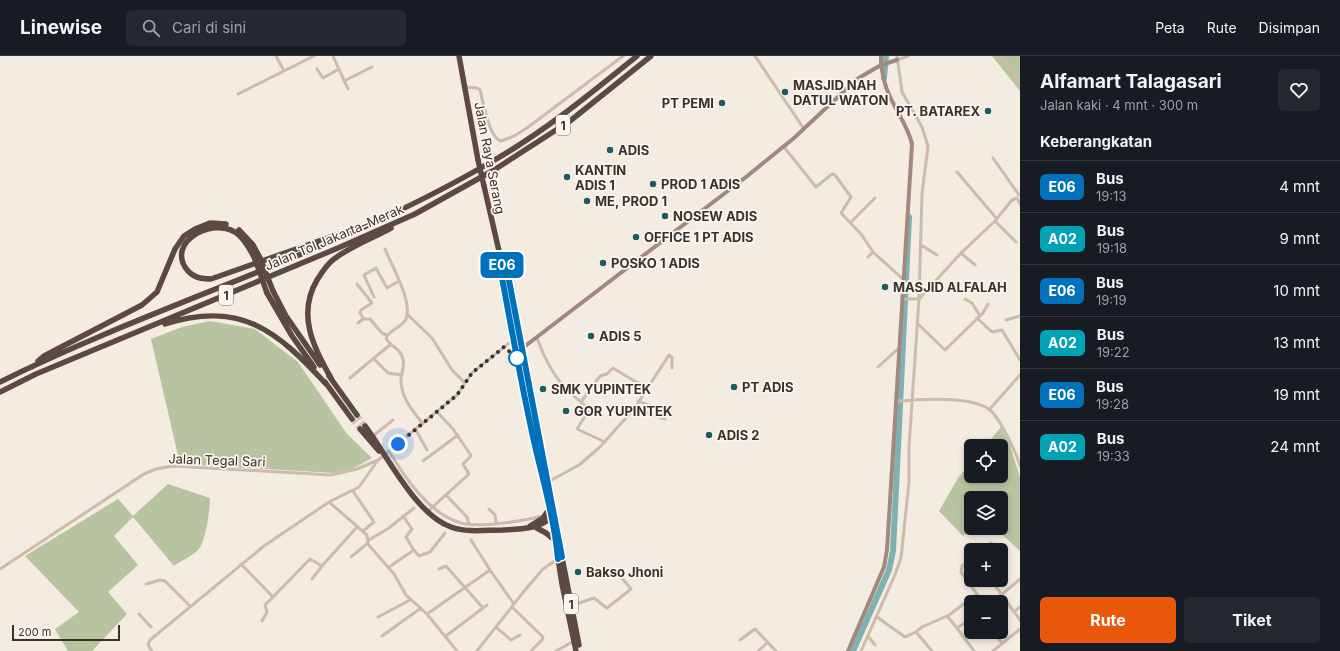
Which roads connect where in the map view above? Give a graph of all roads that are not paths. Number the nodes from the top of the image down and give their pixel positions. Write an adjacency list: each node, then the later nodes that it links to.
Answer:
1 (276, 56): 17 (street)
2 (314, 56): 17 (street)
3 (333, 56): 16 (street)
4 (459, 56): 20 (highway, Jalan Raya Serang / 1)
5 (623, 56): 20 (street)
6 (637, 56): 32 (highway, Jalan Tol Jakarta–Merak / 1)
7 (650, 56): 30 (highway, Jalan Tol Jakarta–Merak / 1)
8 (755, 56): 23 (street)
9 (881, 56): 13 (street)
10 (908, 56): 12 (street)
11 (1001, 56): 19 (street)
12 (897, 58): 13 (street); 35 (street)
13 (882, 64): 23 (street); 44 (street)
14 (372, 67): 18 (street)
15 (317, 68): 16 (street)
16 (339, 69): 18 (street)
17 (284, 71): 22 (street)
18 (344, 81): 21 (street)
19 (1020, 81)
20 (465, 87): 42 (highway, Jalan Raya Serang / 1, bridge)
21 (348, 89)
22 (238, 94)
23 (804, 129): 24 (street)
24 (784, 147): 33 (street); 60 (street)
25 (993, 158): 27 (street)
26 (957, 172): 31 (street)
27 (1019, 196): 29 (street); 31 (street)
28 (875, 198): 33 (street)
29 (1020, 204)
30 (415, 214): 70 (highway, Jalan Tol Jakarta–Merak / 1); 73 (highway)
31 (996, 220): 34 (street); 38 (street)
32 (376, 222): 41 (highway); 67 (highway, Jalan Tol Jakarta–Merak / 1)
33 (851, 222): 37 (street)
34 (1016, 242)
35 (921, 245): 39 (street); 49 (street)
36 (385, 249): 45 (street)
37 (874, 252): 40 (street); 44 (street)
38 (961, 253): 43 (street); 49 (street)
39 (937, 255)
40 (868, 257)
41 (257, 259): 67 (highway); 73 (highway, bridge); 77 (highway, bridge)
42 (502, 264): 61 (highway, Jalan Raya Serang / 1); 64 (highway, Jalan Raya Serang / 1)
43 (975, 265)
44 (905, 280): 48 (street)
45 (399, 281): 47 (street); 52 (street)
46 (358, 284): 47 (street)
47 (369, 299): 55 (street)
48 (904, 299): 49 (street); 63 (street)
49 (919, 299): 58 (street)
50 (965, 299): 54 (street)
51 (988, 304): 54 (street)
52 (407, 314): 59 (street); 76 (street)
53 (1020, 316): 56 (street)
54 (979, 317): 58 (street); 66 (street)
55 (363, 319): 57 (street); 59 (street)
56 (1006, 320)
57 (358, 323)
58 (918, 324): 80 (street)
59 (387, 335): 62 (street)
60 (537, 338): 64 (street); 83 (street)
61 (513, 340): 64 (highway, Jalan Raya Serang / 1); 76 (street, Jalan Tegal Sari)
62 (391, 344): 65 (street); 71 (street)
63 (900, 347): 68 (street); 82 (street)
64 (519, 351): 99 (highway, Jalan Raya Serang / 1)
65 (374, 358): 71 (street); 74 (street)
66 (1020, 360)
67 (34, 365): 75 (highway, Jalan Tol Jakarta–Merak / 1)
68 (878, 367)
69 (672, 368): 78 (street)
70 (36, 374): 77 (highway); 79 (highway, Jalan Tol Jakarta–Merak / 1)
71 (402, 375): 90 (street)
72 (1020, 375): 84 (street)
73 (331, 378): 77 (highway)
74 (350, 378)
75 (0, 382)
76 (464, 382): 86 (street, Jalan Tegal Sari)
77 (326, 384)
78 (647, 386): 81 (street); 83 (street)
79 (0, 392)
80 (914, 400): 82 (street); 84 (street); 156 (street)
81 (638, 401): 85 (street); 87 (street)
82 (898, 401): 188 (street)
83 (581, 402): 94 (street)
84 (991, 408): 100 (street)
85 (634, 409): 88 (street); 94 (street)
86 (437, 412): 90 (street, Jalan Tegal Sari); 92 (street)
87 (669, 413)
88 (665, 419)
89 (393, 420): 93 (street)
90 (423, 424): 91 (street, Jalan Tegal Sari)
91 (416, 430): 95 (street); 96 (street, Jalan Tegal Sari)
92 (458, 435): 98 (street); 103 (street)
93 (373, 436): 96 (highway); 96 (highway)
94 (604, 442): 101 (street)
95 (427, 450)
96 (386, 455): 97 (street, Jalan Tegal Sari); 105 (street); 108 (highway)
97 (378, 460): 102 (street); 128 (street, Jalan Tegal Sari)
98 (423, 461)
99 (541, 461): 101 (highway, Jalan Raya Serang / 1); 110 (highway, Jalan Raya Serang / 1)
100 (1020, 466)
101 (548, 482): 110 (highway, Jalan Raya Serang / 1)
102 (353, 491): 104 (street); 116 (street)
103 (446, 495): 105 (street); 112 (street)
104 (330, 502): 114 (street); 124 (street)
105 (433, 507): 108 (street); 112 (street)
106 (414, 508): 109 (street)
107 (489, 509): 111 (street)
108 (427, 512): 115 (highway)
109 (404, 516): 120 (street); 121 (street)
110 (550, 516): 111 (street); 113 (highway); 115 (highway); 118 (highway, Jalan Raya Serang / 1)
111 (496, 522): 112 (street)
112 (469, 524)
113 (537, 526): 115 (highway); 118 (highway)
114 (357, 527): 116 (street); 126 (street)
115 (528, 527)
116 (363, 532): 120 (street)
117 (445, 533): 121 (street)
118 (556, 539): 123 (highway, Jalan Raya Serang / 1)
119 (471, 540): 130 (street)
120 (368, 541): 122 (street); 127 (street)
121 (414, 550): 127 (street)
122 (351, 557)
123 (560, 558): 145 (street); 147 (highway, Jalan Raya Serang / 1)
124 (241, 564): 141 (street); 146 (street)
125 (964, 564): 131 (street)
126 (322, 566): 133 (street); 141 (street)
127 (389, 567): 142 (street)
128 (0, 569)
129 (439, 569): 136 (street)
130 (490, 570): 136 (street); 145 (street)
131 (964, 576)
132 (620, 577): 147 (street)
133 (312, 578)
134 (1020, 579): 140 (street)
135 (146, 584): 146 (street)
136 (465, 586): 150 (street); 153 (street)
137 (972, 587): 139 (street)
138 (996, 587): 140 (street)
139 (977, 594): 154 (street)
140 (1002, 595)
141 (273, 597): 158 (street)
142 (410, 600): 149 (street); 155 (street)
143 (488, 604): 150 (street)
144 (1008, 604): 151 (street)
145 (513, 605): 162 (street); 182 (street)
146 (190, 606): 167 (street)
147 (569, 607): 160 (highway, Jalan Raya Serang / 1)
148 (1020, 607): 151 (street)
149 (421, 608): 153 (street); 169 (street)
150 (483, 608): 170 (street)
151 (1014, 612): 157 (street)
152 (139, 614): 161 (street)
153 (427, 614): 170 (street)
154 (946, 616): 163 (street); 166 (street)
155 (378, 617)
156 (877, 617): 166 (street); 171 (street)
157 (1020, 620)
158 (262, 621)
159 (964, 624): 163 (street)
160 (573, 625): 174 (highway, Jalan Raya Serang / 1); 185 (highway, Jalan Raya Serang / 1)
161 (151, 627)
162 (497, 628): 168 (street); 181 (street)
163 (957, 628): 190 (street)
164 (1020, 629): 176 (street)
165 (154, 630): 167 (street)
166 (916, 632): 189 (street)
167 (158, 634): 179 (street)
168 (520, 635)
169 (382, 636)
170 (446, 636): 180 (street)
171 (868, 636): 177 (street); 178 (street)
172 (999, 639): 176 (street)
173 (740, 640): 175 (street)
174 (574, 641): 183 (street); 184 (highway, Jalan Raya Serang / 1)
175 (767, 643): 186 (street); 187 (street)
176 (1002, 643): 191 (street)
177 (875, 645)
178 (862, 650)
179 (152, 651)
180 (457, 651)
181 (478, 651)
182 (531, 651)
183 (556, 651)
184 (576, 651)
185 (580, 651)
186 (758, 651)
187 (776, 651)
188 (848, 651)
189 (931, 651)
190 (974, 651)
191 (993, 651)

